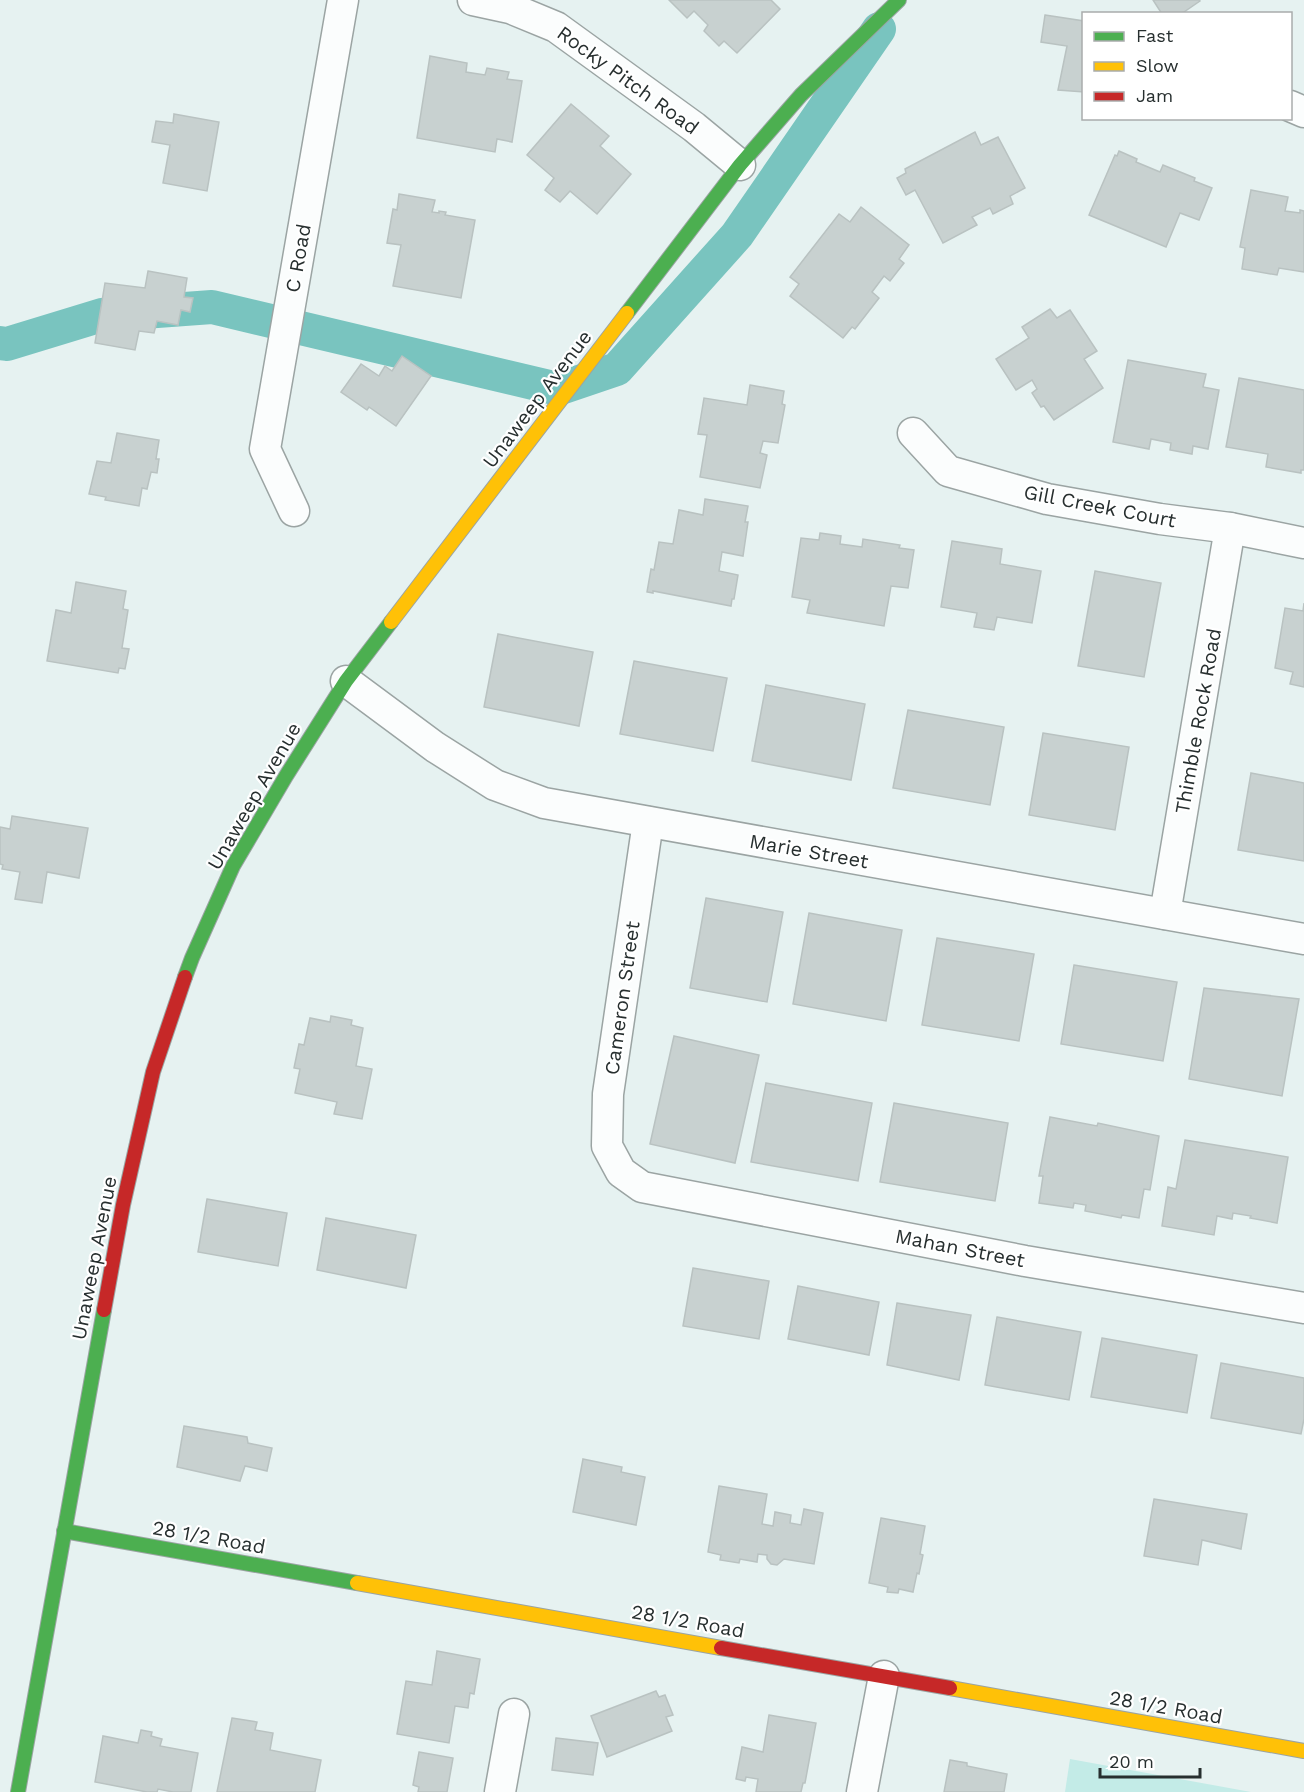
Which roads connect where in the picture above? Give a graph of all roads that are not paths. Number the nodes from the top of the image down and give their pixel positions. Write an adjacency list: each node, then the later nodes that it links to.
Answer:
1 (343, 0): 6 (street, C Road)
2 (473, 0): 4 (street, Rocky Pitch Road)
3 (899, 0): 4 (main road, Unaweep Avenue)
4 (740, 165): 9 (main road, Unaweep Avenue)
5 (913, 433): 7 (street, Gill Creek Court)
6 (294, 511)
7 (1230, 528): 8 (street, Gill Creek Court); 11 (street, Thimble Rock Road)
8 (1304, 543)
9 (346, 681): 10 (street, Marie Street); 15 (main road, Unaweep Avenue)
10 (648, 822): 11 (street, Marie Street); 13 (street, Cameron Street)
11 (1165, 914): 12 (street, Marie Street)
12 (1304, 939)
13 (621, 1172): 14 (street, Mahan Street)
14 (1304, 1308)
15 (64, 1532): 16 (main road, 28 1/2 Road); 19 (main road, Unaweep Avenue)
16 (884, 1676): 18 (main road, 28 1/2 Road); 21 (street)
17 (514, 1714): 20 (street)
18 (1304, 1752)
19 (18, 1792)
20 (500, 1792)
21 (862, 1792)

